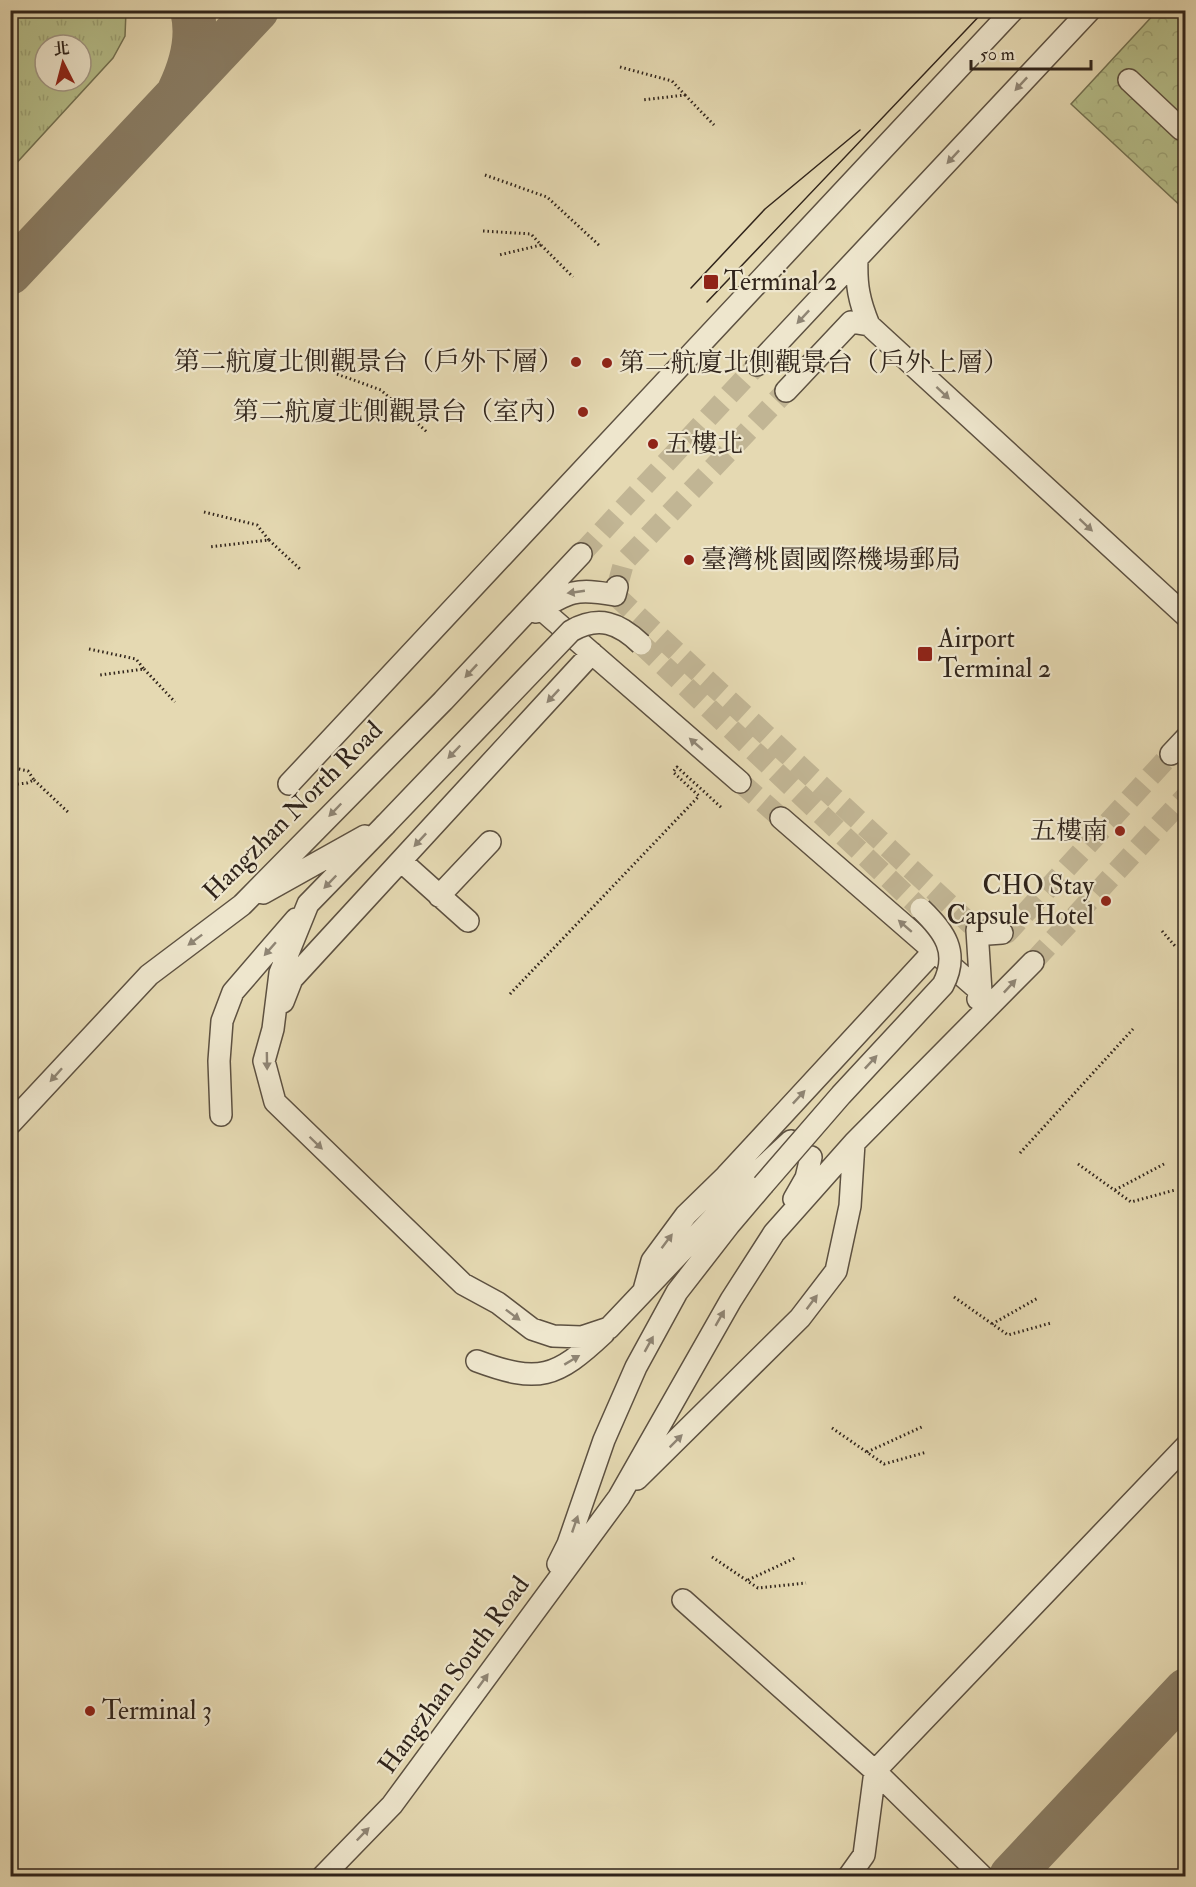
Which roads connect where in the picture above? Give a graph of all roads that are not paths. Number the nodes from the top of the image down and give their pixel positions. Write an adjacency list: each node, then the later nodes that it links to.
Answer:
1 (1013, 10): 19 (street)
2 (1090, 10): 5 (street, one-way to 5)
3 (1129, 80): 4 (street)
4 (1185, 130)
5 (857, 259): 6 (street); 7 (street, one-way to 7)
6 (869, 325): 8 (street); 12 (street, one-way to 12)
7 (757, 365)
8 (786, 391)
9 (580, 554): 13 (street, Hangzhan North Road)
10 (616, 591): 11 (street, one-way to 11)
11 (541, 609): 13 (street); 15 (street)
12 (1185, 616)
13 (511, 628): 26 (street, Hangzhan North Road, one-way to 26)
14 (641, 644): 21 (street, one-way to 21, bridge)
15 (592, 653): 18 (street, one-way to 15); 23 (street, one-way to 23)
16 (1185, 738): 17 (street)
17 (1171, 754)
18 (740, 782)
19 (289, 784)
20 (781, 818): 30 (street, one-way to 20)
21 (385, 825): 25 (street, one-way to 25); 26 (street)
22 (490, 842): 24 (street)
23 (401, 861): 24 (street); 33 (street)
24 (439, 896): 28 (street)
25 (308, 904): 33 (street); 35 (street, one-way to 35)
26 (242, 905): 36 (street, Hangzhan North Road, one-way to 36)
27 (921, 909): 39 (street, one-way to 27, bridge)
28 (468, 921)
29 (1002, 933): 32 (street)
30 (934, 951): 32 (street); 41 (street, one-way to 30)
31 (1033, 962): 34 (street, Hangzhan South Road, one-way to 31)
32 (981, 992): 34 (street)
33 (273, 1029): 42 (street, one-way to 42)
34 (958, 1040): 37 (street, Hangzhan South Road)
35 (221, 1115)
36 (10, 1124)
37 (854, 1143): 40 (street, Hangzhan South Road); 45 (street, Hangzhan South Road, one-way to 37)
38 (811, 1157): 40 (street)
39 (757, 1182): 41 (street); 47 (street, one-way to 39)
40 (774, 1233): 45 (street, Hangzhan South Road, one-way to 40)
41 (643, 1293): 42 (street)
42 (609, 1328): 43 (street, one-way to 42)
43 (477, 1361)
44 (1185, 1446): 48 (street)
45 (619, 1497): 47 (street, Hangzhan South Road)
46 (683, 1600): 48 (street)
47 (532, 1615): 49 (street, Hangzhan South Road, one-way to 47)
48 (875, 1772): 50 (street); 51 (street)
49 (323, 1876)
50 (849, 1876)
51 (982, 1876)

